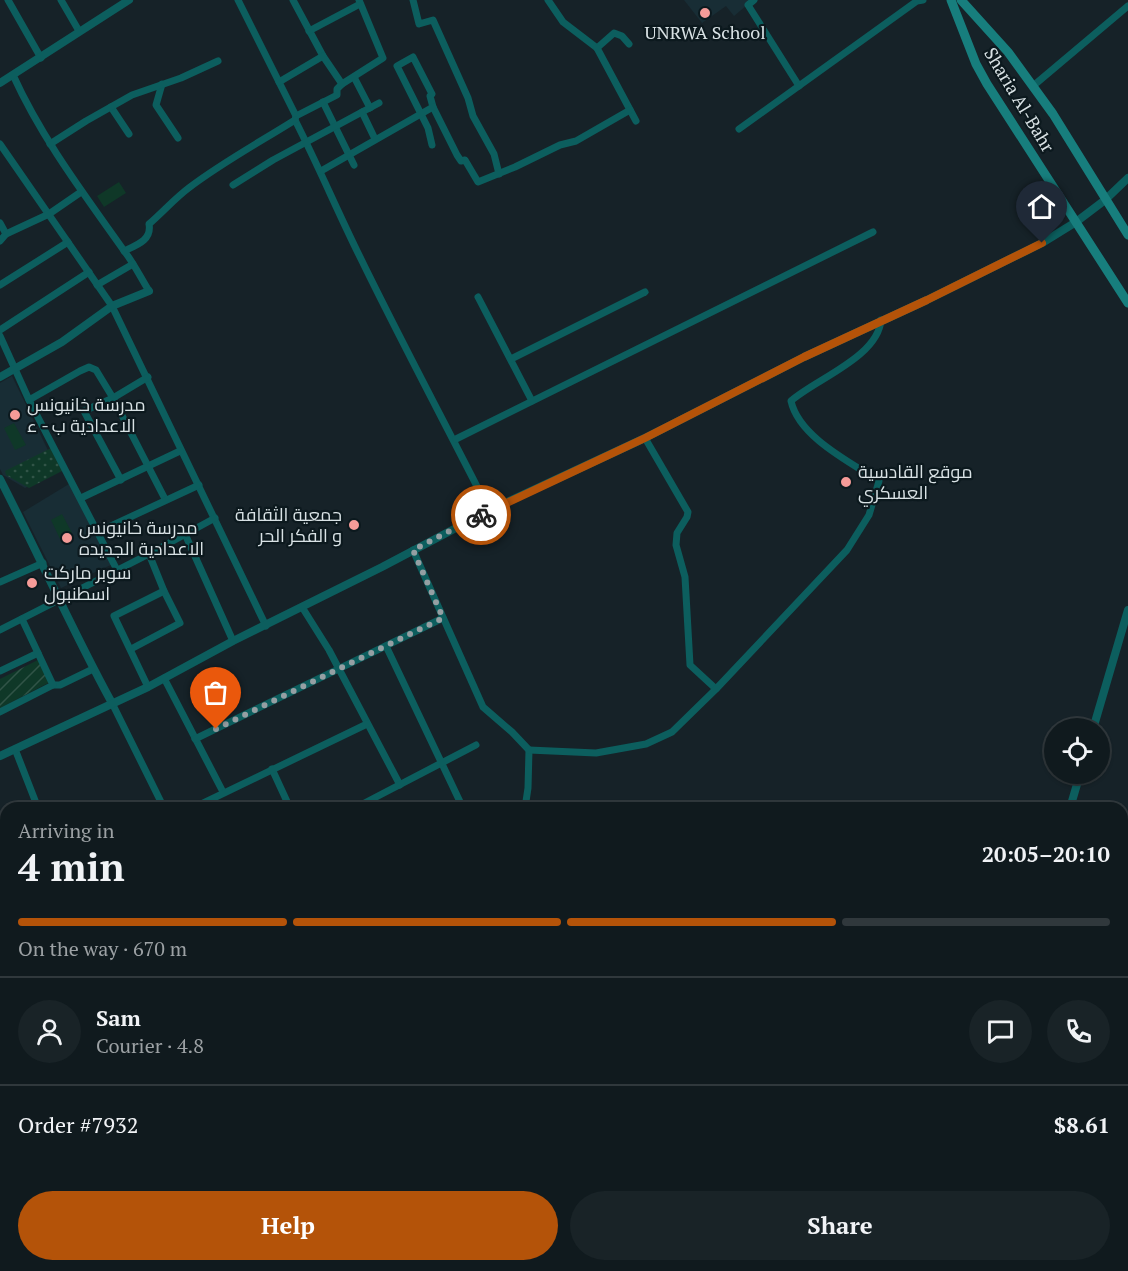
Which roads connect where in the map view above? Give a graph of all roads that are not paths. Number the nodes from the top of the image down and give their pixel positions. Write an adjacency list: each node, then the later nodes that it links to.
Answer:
1 (8, 0): 20 (street)
2 (61, 0): 15 (street)
3 (129, 0): 14 (street)
4 (238, 0): 25 (street)
5 (293, 0): 16 (street)
6 (413, 0): 52 (street)
7 (548, 0): 18 (street)
8 (754, 0): 28 (street)
9 (923, 0): 28 (street)
10 (951, 0): 58 (main road, Sharia Al-Bahr)
11 (961, 0): 29 (main road, Sharia Al-Bahr)
12 (359, 2): 16 (street); 23 (street)
13 (1127, 3): 29 (street)
14 (115, 4): 15 (street)
15 (79, 31): 20 (street)
16 (309, 31): 19 (street)
17 (628, 44): 18 (street)
18 (597, 48): 35 (street)
19 (323, 56): 25 (street); 27 (street)
20 (41, 58): 22 (street)
21 (218, 61): 26 (street)
22 (13, 75): 24 (street); 47 (street)
23 (354, 77): 27 (street); 34 (street)
24 (1, 80)
25 (279, 82): 38 (street)
26 (162, 84): 32 (street); 43 (street)
27 (342, 84): 30 (street)
28 (799, 86): 41 (street)
29 (1033, 86): 56 (main road, Sharia Al-Bahr)
30 (324, 102): 38 (street); 40 (street)
31 (379, 103): 34 (street)
32 (111, 106): 42 (street); 47 (street)
33 (434, 107): 37 (street); 37 (street); 52 (street)
34 (370, 108): 36 (street)
35 (630, 110): 39 (street); 52 (street)
36 (362, 112): 40 (street); 44 (street)
37 (419, 114): 44 (street); 48 (street)
38 (296, 118): 45 (street); 65 (street)
39 (636, 120)
40 (335, 125): 45 (street); 49 (street)
41 (738, 129)
42 (129, 134)
43 (178, 138)
44 (375, 140): 49 (street)
45 (306, 141): 51 (street); 54 (street)
46 (0, 144): 57 (street)
47 (50, 144): 55 (street)
48 (432, 145)
49 (350, 155): 50 (street); 51 (street)
50 (354, 165)
51 (321, 171): 94 (street)
52 (499, 174)
53 (1128, 178): 56 (street)
54 (233, 185)
55 (81, 192): 57 (street); 65 (street)
56 (1105, 200): 58 (street); 62 (main road, Sharia Al-Bahr)
57 (49, 214): 61 (street); 64 (street)
58 (1076, 222): 73 (main road, Sharia Al-Bahr); 75 (street)
59 (0, 223): 61 (street)
60 (873, 232): 84 (street)
61 (6, 234): 63 (street)
62 (1128, 235)
63 (0, 241)
64 (68, 242): 67 (street); 68 (street)
65 (124, 251): 66 (street)
66 (133, 264): 69 (street); 70 (street)
67 (89, 273): 69 (street); 76 (street)
68 (0, 285)
69 (97, 285): 74 (street)
70 (149, 291): 74 (street)
71 (645, 292): 78 (street)
72 (478, 297): 78 (street)
73 (1128, 303)
74 (112, 306): 79 (street); 81 (street)
75 (881, 320): 85 (street); 121 (street)
76 (0, 330)
77 (0, 336): 79 (street)
78 (511, 359): 84 (street)
79 (15, 370): 80 (street); 83 (street)
80 (0, 377)
81 (148, 377): 82 (street); 87 (street)
82 (113, 398): 83 (street); 88 (street); 90 (street)
83 (29, 400): 92 (street)
84 (532, 401): 86 (street)
85 (645, 438): 94 (street); 121 (street)
86 (456, 439)
87 (180, 451): 88 (street); 91 (street)
88 (148, 468): 90 (street); 93 (street)
89 (0, 479): 100 (street)
90 (121, 480): 92 (street)
91 (199, 485): 93 (street); 95 (street)
92 (81, 498): 96 (street)
93 (165, 499): 96 (street)
94 (489, 510): 98 (street)
95 (215, 518): 97 (street); 109 (street)
96 (98, 532): 101 (street)
97 (185, 534): 99 (street); 111 (street)
98 (413, 550): 105 (street); 107 (street)
99 (149, 554): 101 (street); 103 (street)
100 (43, 563): 102 (street); 104 (street)
101 (117, 570): 104 (street)
102 (0, 582)
103 (165, 591): 113 (street); 113 (street)
104 (58, 601): 108 (street); 115 (street)
105 (302, 607): 109 (street); 116 (street)
106 (1128, 610): 124 (street)
107 (443, 618): 112 (street); 129 (street)
108 (22, 619): 110 (street); 114 (street)
109 (266, 626): 111 (street)
110 (0, 630)
111 (233, 641): 118 (street)
112 (386, 646): 116 (street); 131 (street)
113 (131, 649): 120 (street)
114 (38, 653): 117 (street); 119 (street)
115 (93, 669): 119 (street); 122 (street)
116 (339, 669): 125 (street); 126 (street)
117 (0, 671)
118 (164, 678): 120 (street); 126 (street)
119 (53, 685): 123 (street)
120 (148, 687): 122 (street)
121 (716, 689): 129 (street)
122 (111, 704): 128 (street); 137 (street)
123 (0, 712)
124 (1096, 718)
125 (367, 724): 132 (street); 134 (street)
126 (195, 739): 135 (street)
127 (476, 746): 131 (street)
128 (15, 749): 130 (street); 136 (street)
129 (529, 750): 142 (street)
130 (0, 756)
131 (442, 763): 134 (street); 141 (street)
132 (272, 770): 138 (street); 139 (street)
133 (1077, 784): 143 (street)
134 (400, 785): 140 (street)
135 (223, 792)
136 (36, 802)
137 (161, 802)
138 (205, 802)
139 (287, 802)
140 (367, 802)
141 (460, 802)
142 (526, 802)
143 (1072, 802)

